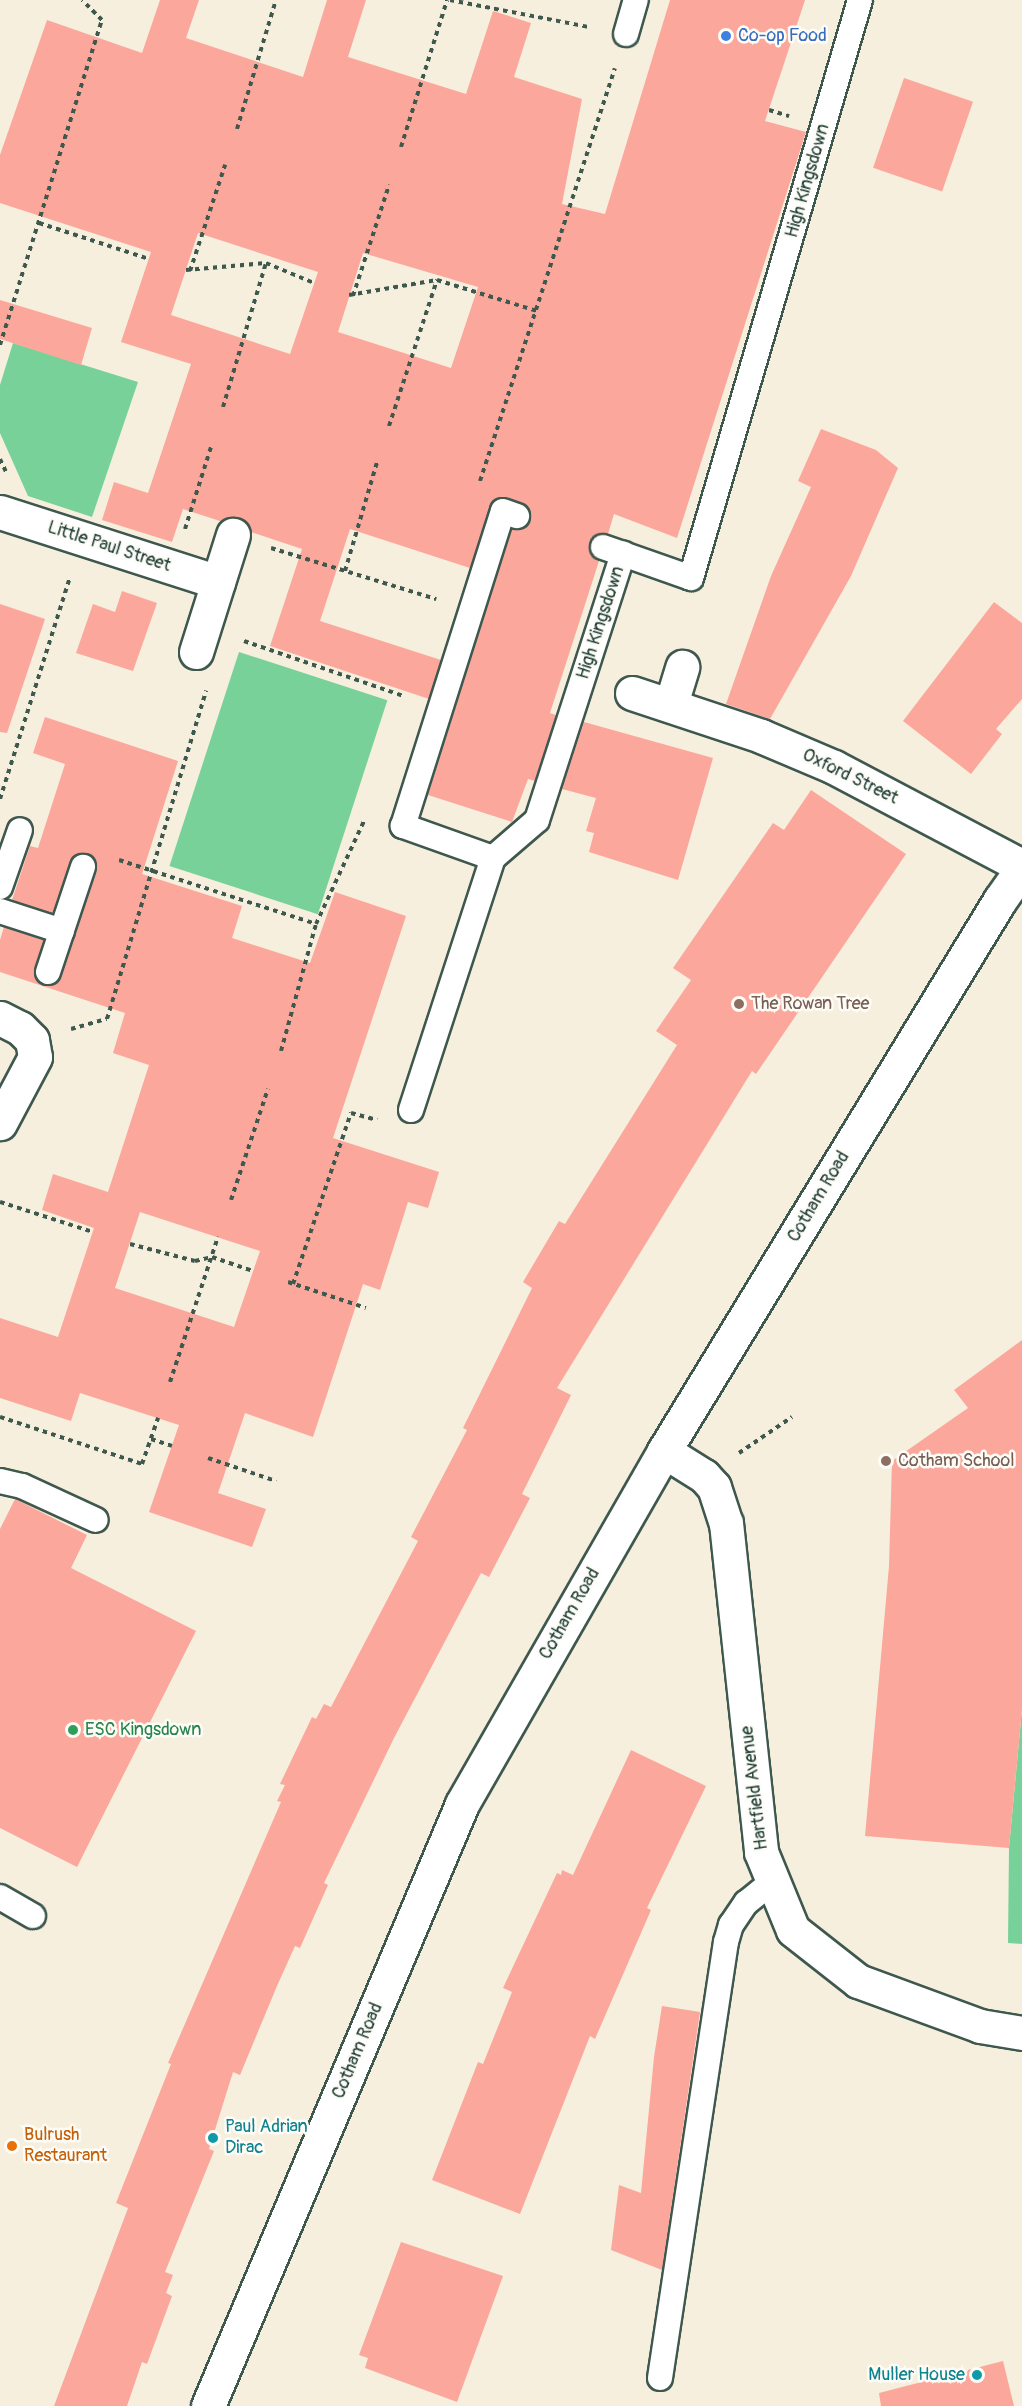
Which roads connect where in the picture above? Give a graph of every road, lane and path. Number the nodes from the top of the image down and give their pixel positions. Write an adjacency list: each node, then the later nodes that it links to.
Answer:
1 (82, 0): 11 (path)
2 (276, 0): 7 (path)
3 (449, 0): 6 (path); 8 (path)
4 (636, 0): 6 (lane)
5 (860, 0): 43 (lane, High Kingsdown)
6 (626, 34): 16 (path)
7 (237, 129)
8 (401, 147)
9 (225, 165): 13 (path)
10 (389, 185): 14 (path)
11 (39, 223): 12 (path); 17 (path)
12 (149, 259)
13 (266, 263): 15 (path); 18 (path)
14 (436, 280): 16 (path); 19 (path)
15 (314, 283)
16 (537, 311): 22 (path)
17 (0, 345)
18 (223, 407)
19 (390, 426)
20 (212, 444): 27 (path)
21 (377, 462): 28 (path)
22 (477, 489)
23 (0, 512): 26 (street, Little Paul Street)
24 (517, 516): 43 (lane)
25 (233, 535): 28 (path); 29 (street)
26 (82, 539): 27 (street, Little Paul Street); 40 (path)
27 (172, 567): 29 (street, Little Paul Street)
28 (345, 571): 30 (path)
29 (218, 582): 32 (street)
30 (439, 600)
31 (234, 638): 37 (path)
32 (196, 652)
33 (682, 668): 38 (street)
34 (210, 681): 46 (path)
35 (410, 686): 37 (path)
36 (632, 693): 38 (street, Oxford Street)
37 (406, 696): 39 (path)
38 (671, 704): 45 (street, Oxford Street)
39 (403, 707)
40 (0, 800)
41 (368, 814): 49 (path)
42 (20, 830): 47 (lane)
43 (493, 858): 56 (lane)
44 (83, 867): 50 (lane)
45 (1022, 868): 72 (street, Cotham Road)
46 (152, 870): 49 (path); 53 (path)
47 (0, 887)
48 (0, 910): 50 (lane)
49 (316, 924): 54 (path)
50 (62, 931): 51 (lane)
51 (48, 972)
52 (0, 1018): 53 (street)
53 (32, 1040): 57 (street)
54 (281, 1051)
55 (268, 1089): 58 (path)
56 (411, 1110): 65 (path)
57 (0, 1124)
58 (231, 1200)
59 (0, 1202): 60 (path)
60 (93, 1232)
61 (218, 1237): 63 (path)
62 (130, 1244): 63 (path)
63 (212, 1257): 64 (path); 66 (path)
64 (253, 1271)
65 (366, 1308)
66 (170, 1382)
67 (0, 1417): 70 (path)
68 (792, 1417): 74 (path)
69 (158, 1418): 70 (path)
70 (150, 1439): 71 (path)
71 (172, 1446)
72 (664, 1451): 74 (street, Hartfield Avenue); 83 (street, Cotham Road)
73 (208, 1458): 75 (path)
74 (704, 1476): 78 (street, Hartfield Avenue)
75 (276, 1480)
76 (0, 1481): 77 (lane)
77 (96, 1520)
78 (773, 1881): 81 (street, Hartfield Avenue); 82 (lane)
79 (0, 1897): 80 (lane)
80 (33, 1916)
81 (1022, 2033)
82 (660, 2378)
83 (208, 2406)

